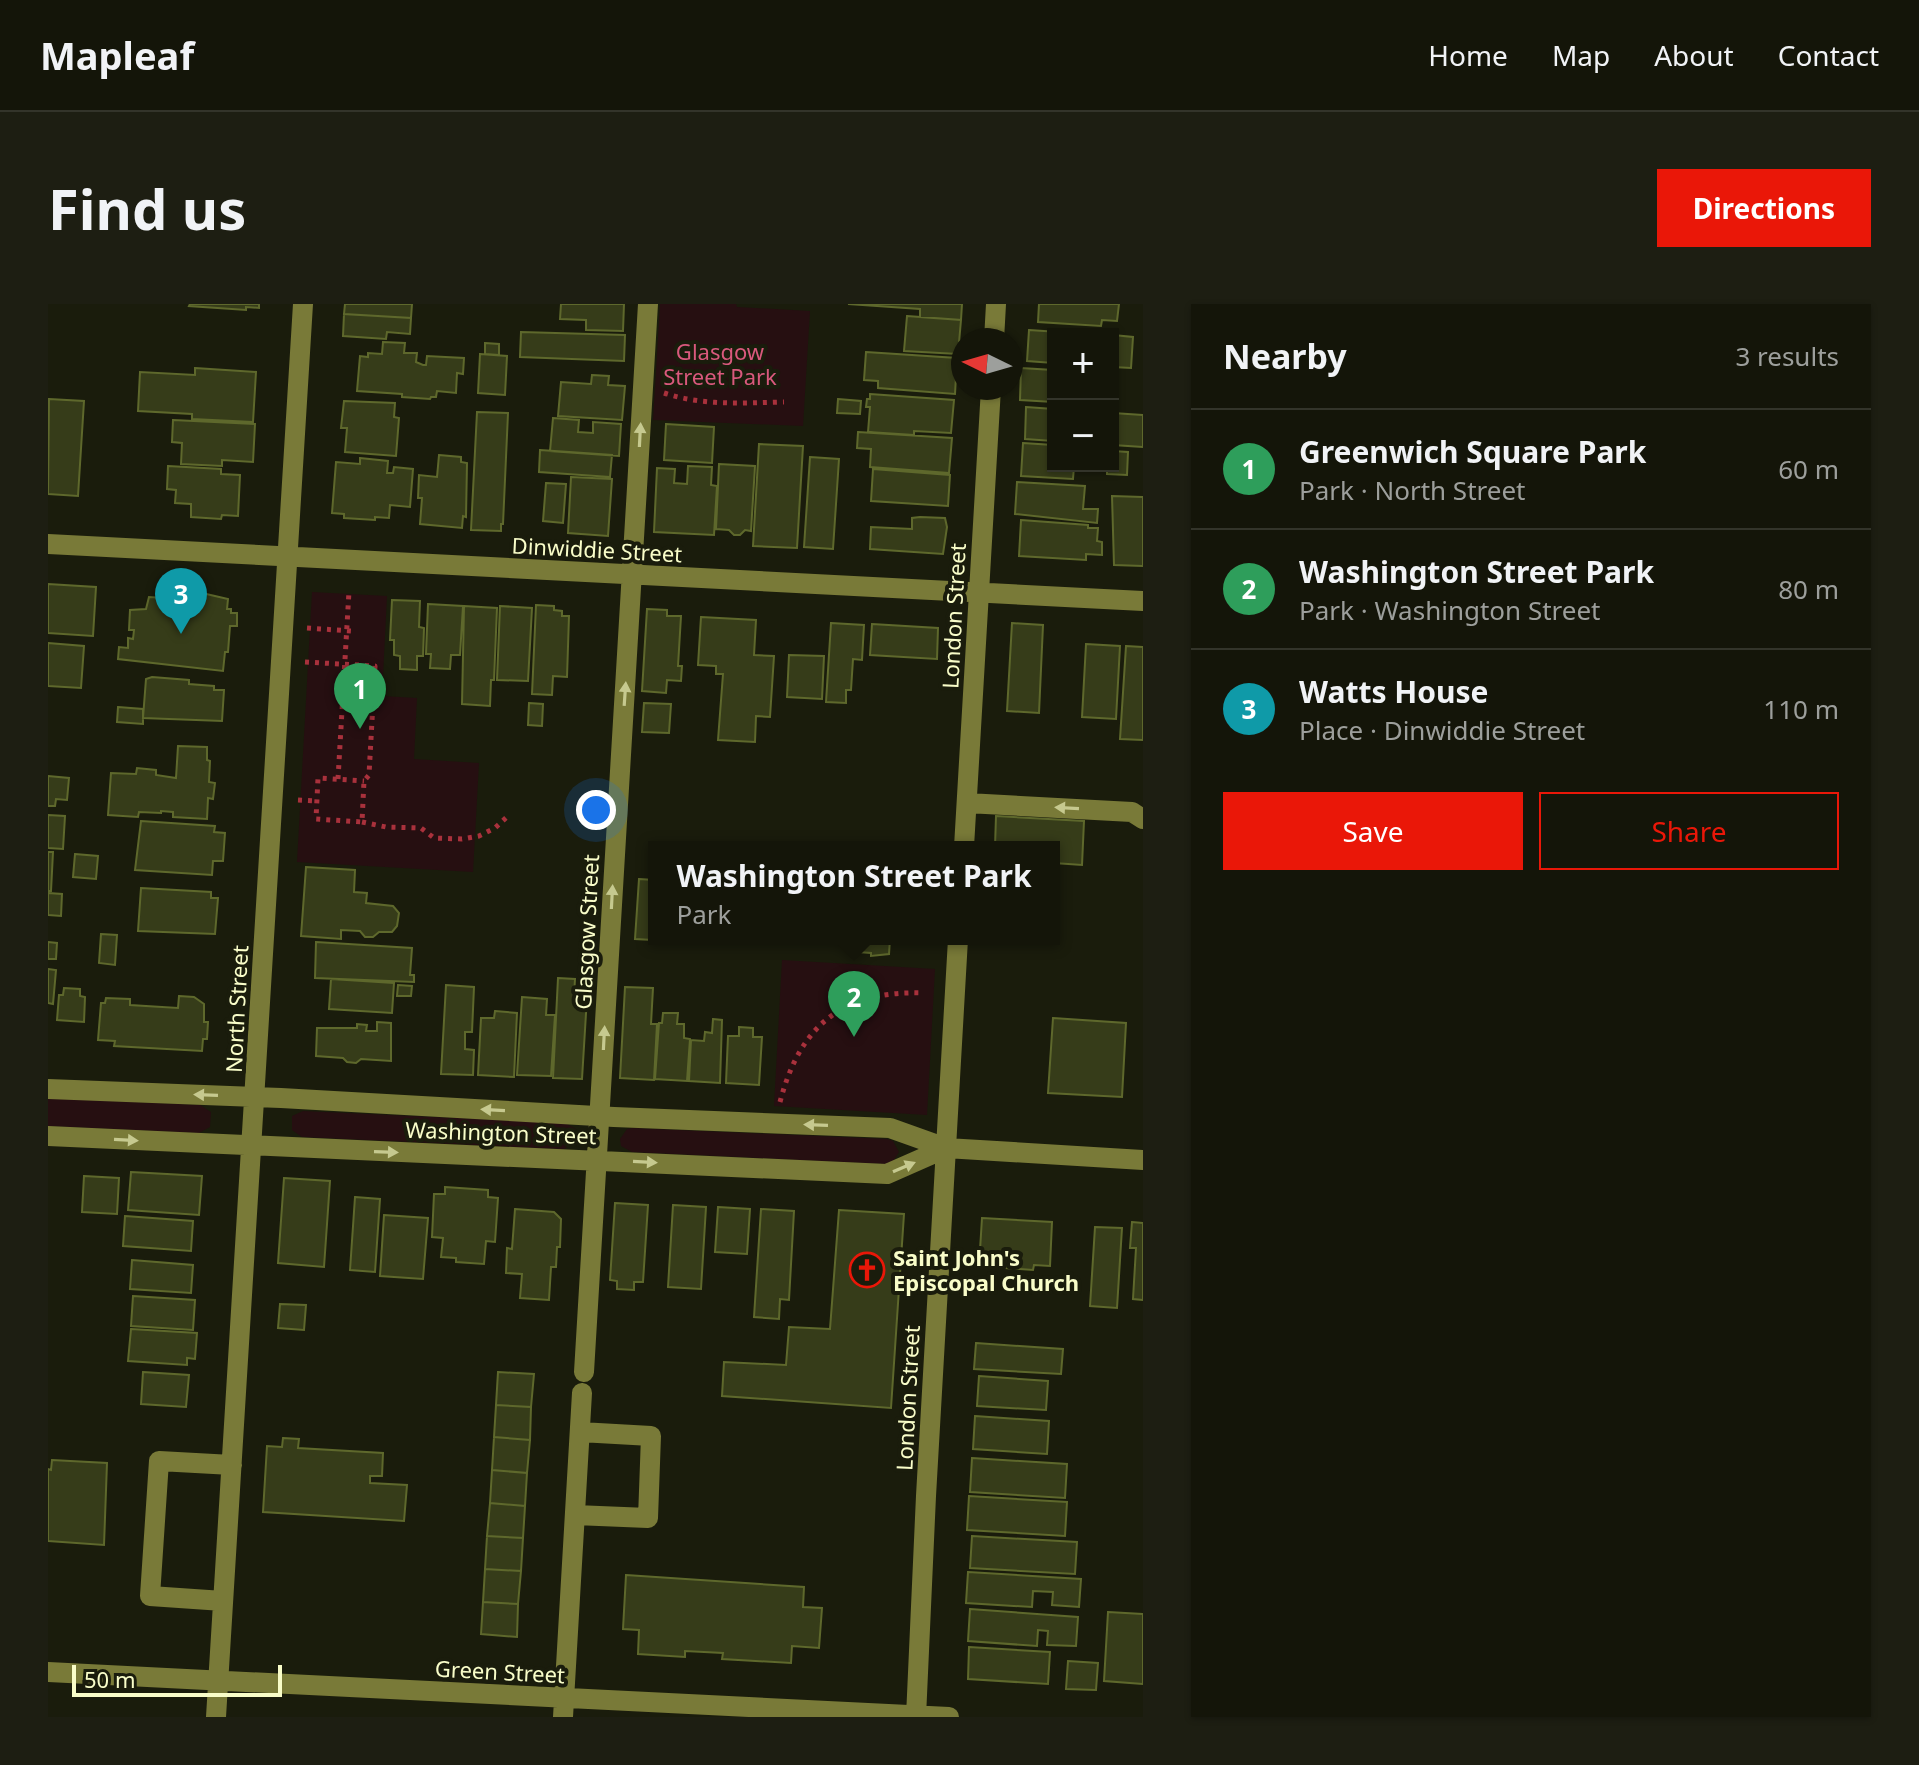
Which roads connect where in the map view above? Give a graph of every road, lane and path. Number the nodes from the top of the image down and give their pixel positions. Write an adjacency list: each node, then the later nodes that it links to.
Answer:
1 (303, 304): 9 (street, North Street)
2 (648, 304): 10 (street, Glasgow Street, one-way to 2)
3 (996, 304): 4 (street)
4 (995, 328)
5 (656, 390): 7 (path)
6 (990, 400): 12 (street, London Street)
7 (784, 402)
8 (48, 544): 9 (street, Dinwiddie Street)
9 (287, 557): 10 (street, Dinwiddie Street); 30 (street, North Street)
10 (632, 575): 12 (street, Dinwiddie Street); 32 (street, Glasgow Street, one-way to 10)
11 (349, 591): 15 (path)
12 (979, 592): 13 (street, Dinwiddie Street); 22 (street, London Street)
13 (1143, 601)
14 (307, 628): 15 (path)
15 (349, 631): 17 (path)
16 (305, 662): 17 (path)
17 (344, 665): 18 (path); 19 (path)
18 (338, 779): 19 (path); 21 (path)
19 (364, 781): 25 (path)
20 (298, 800): 21 (path)
21 (317, 801): 25 (path)
22 (967, 803): 24 (street, one-way to 22); 26 (street, London Street)
23 (510, 814): 25 (path)
24 (1143, 819)
25 (362, 822)
26 (964, 841)
27 (958, 945): 35 (street, London Street)
28 (924, 993): 31 (path)
29 (48, 1089): 30 (street, Washington Street, one-way to 29)
30 (255, 1097): 32 (street, Washington Street, one-way to 30); 34 (street, North Street)
31 (780, 1103)
32 (599, 1116): 35 (street, Washington Street, one-way to 32); 36 (street, Glasgow Street)
33 (48, 1136): 34 (street, Washington Street, one-way to 34)
34 (252, 1147): 36 (street, Washington Street, one-way to 36); 41 (street, North Street)
35 (946, 1148): 36 (street, Washington Street, one-way to 35); 37 (street, Washington Street); 47 (street, London Street)
36 (597, 1160): 38 (street, Glasgow Street)
37 (1143, 1160)
38 (584, 1372)
39 (582, 1393): 40 (street)
40 (580, 1432): 42 (street); 42 (street)
41 (232, 1465): 43 (street, North Street); 43 (street)
42 (575, 1515): 46 (street)
43 (223, 1601): 45 (street, North Street)
44 (48, 1672): 45 (street, Green Street)
45 (218, 1681): 46 (street, Green Street); 48 (street, North Street)
46 (564, 1707): 47 (street, Green Street)
47 (917, 1716): 49 (street, Green Street)
48 (216, 1717)
49 (949, 1717)

